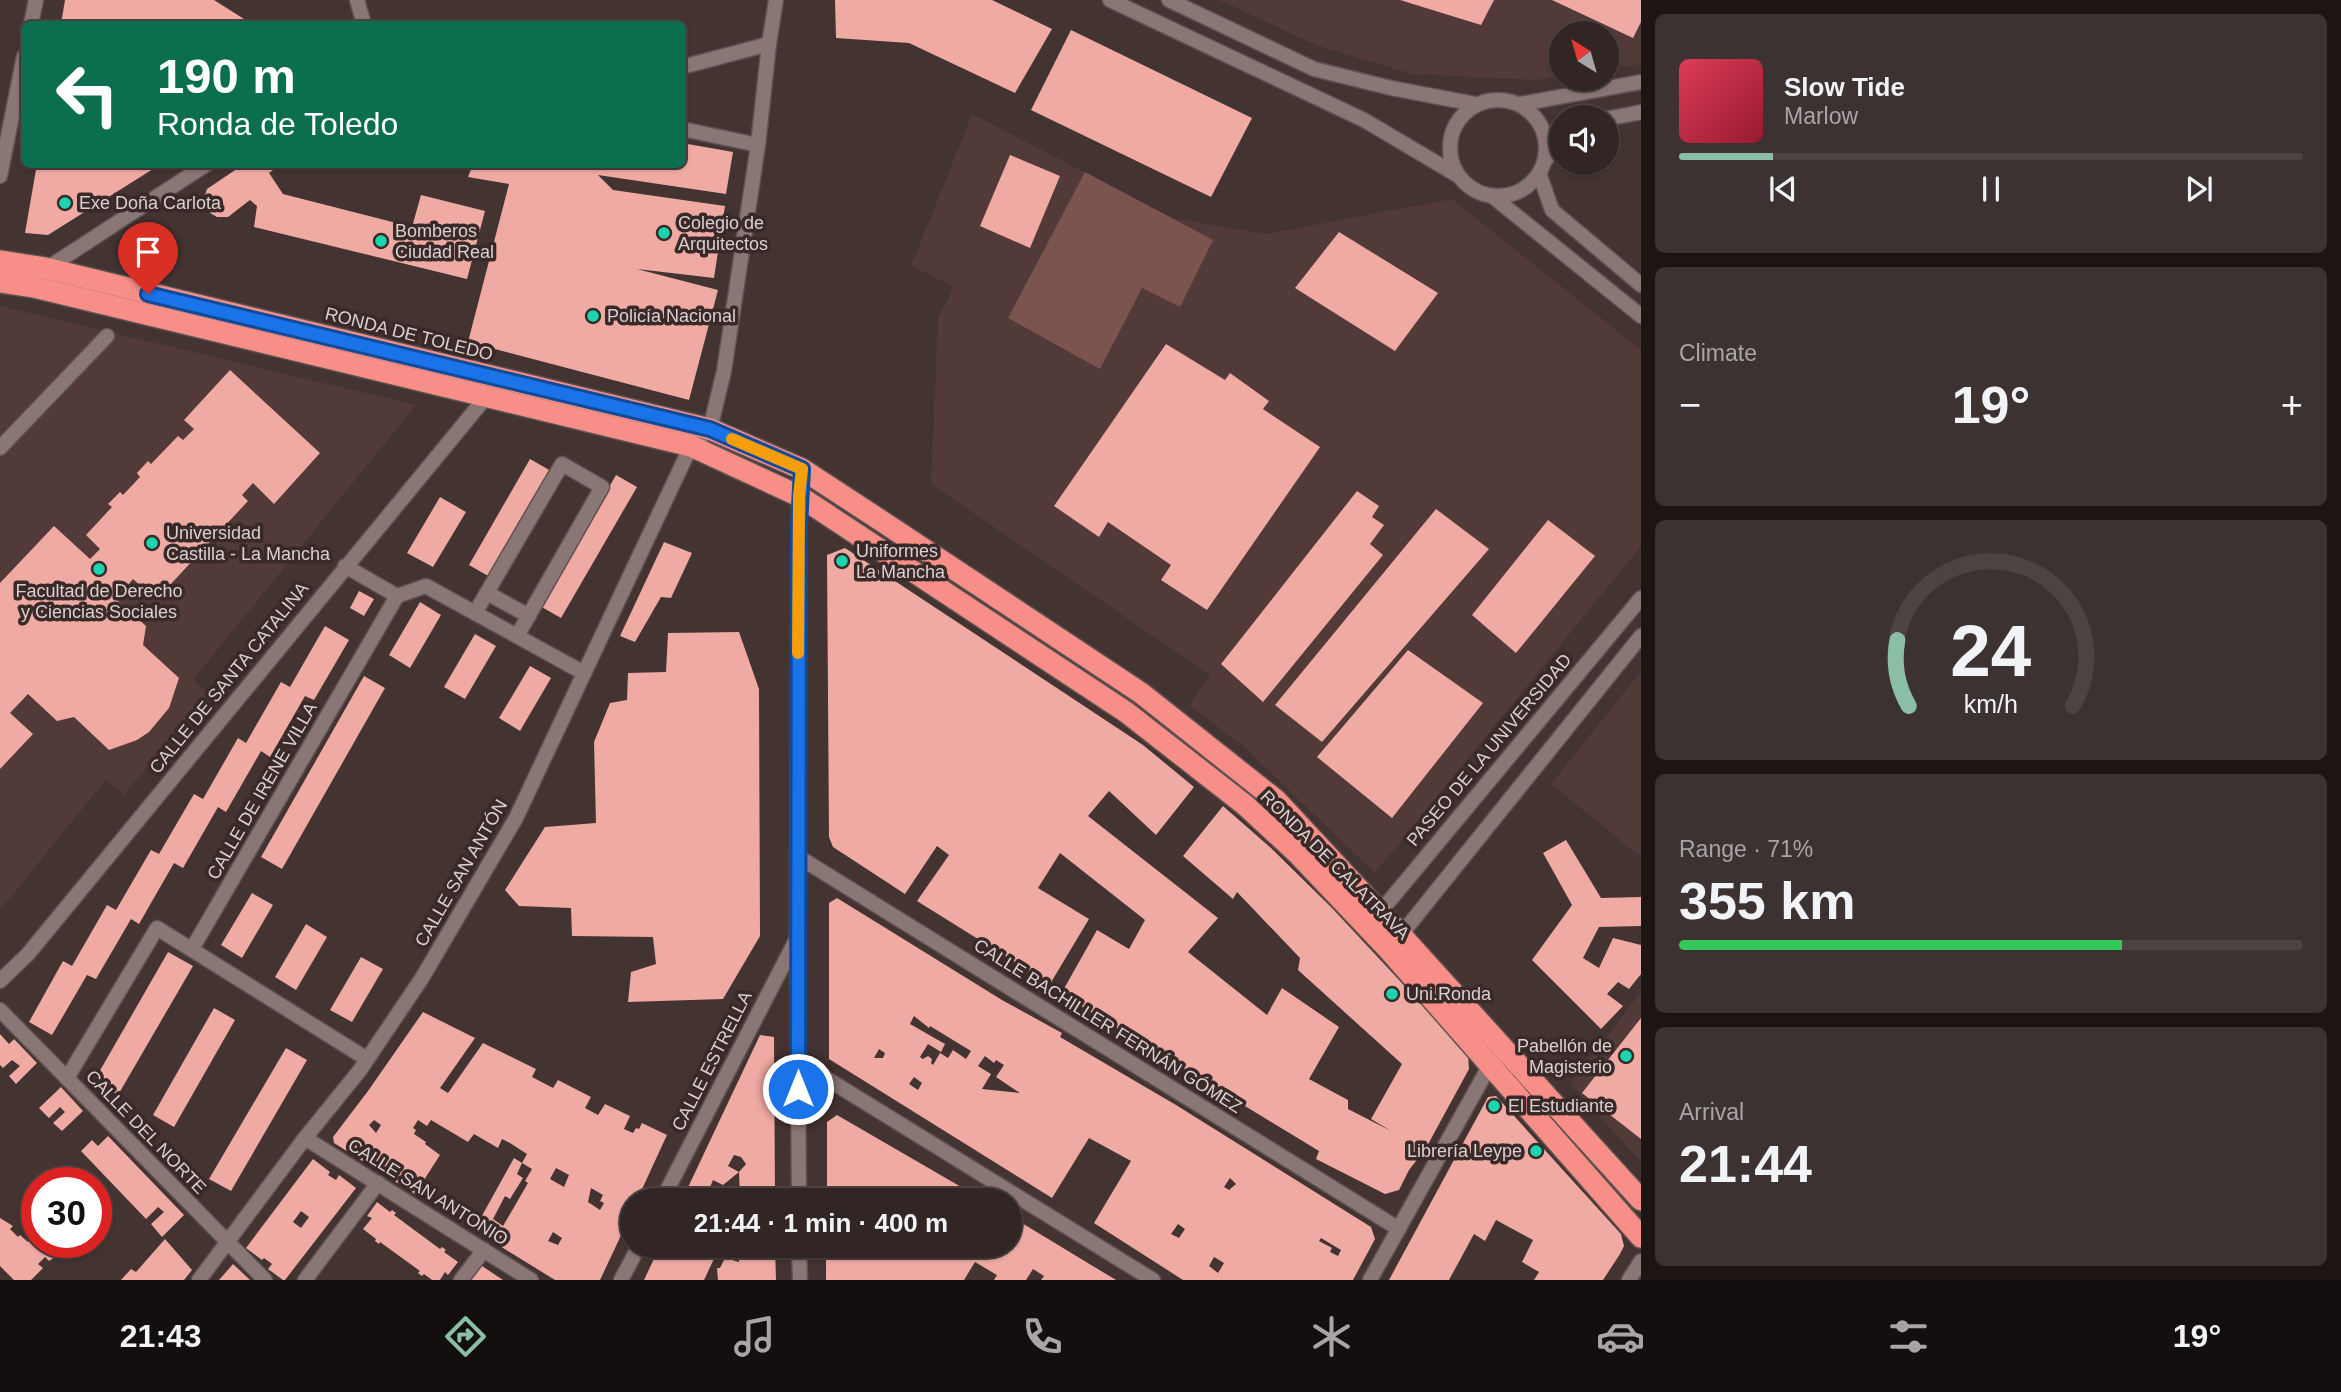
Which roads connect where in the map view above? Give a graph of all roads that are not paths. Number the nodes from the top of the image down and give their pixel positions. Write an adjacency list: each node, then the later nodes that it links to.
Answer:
1 (36, 0): 6 (street)
2 (357, 0): 7 (street)
3 (776, 0): 8 (street)
4 (1110, 0): 21 (street)
5 (1169, 0): 12 (street)
6 (32, 21)
7 (363, 21)
8 (769, 44): 9 (street); 17 (street)
9 (686, 66)
10 (21, 70): 22 (street)
11 (1641, 82): 13 (street)
12 (1475, 104): 13 (street); 21 (street)
13 (1520, 104): 19 (street)
14 (1641, 112): 15 (street)
15 (1619, 116)
16 (686, 130): 17 (street)
17 (758, 145): 32 (street)
18 (1549, 159): 19 (street)
19 (1542, 167): 23 (street); 27 (street)
20 (201, 168): 25 (street)
21 (1457, 175): 23 (street)
22 (0, 176)
23 (1493, 196): 29 (street)
24 (0, 261): 25 (highway, RONDA DE TOLEDO)
25 (45, 268): 28 (street); 32 (highway, RONDA DE TOLEDO)
26 (0, 282): 28 (highway)
27 (1641, 285)
28 (34, 287): 31 (highway)
29 (1641, 316)
30 (107, 336): 34 (street)
31 (486, 397): 33 (highway); 37 (street, CALLE DE SANTA CATALINA)
32 (710, 429): 33 (street); 35 (highway, RONDA DE TOLEDO)
33 (691, 446): 36 (highway); 45 (street, CALLE SAN ANTÓN)
34 (0, 448)
35 (802, 469): 36 (street); 47 (highway, RONDA DE CALATRAVA)
36 (799, 496): 46 (street); 47 (highway, RONDA DE CALATRAVA)
37 (345, 566): 39 (street); 51 (street, CALLE DE SANTA CATALINA)
38 (487, 593): 41 (street); 42 (street); 42 (street)
39 (397, 596): 41 (street); 50 (street, CALLE DE IRENE VILLA)
40 (1641, 598): 47 (street, PASEO DE LA UNIVERSIDAD)
41 (475, 613): 43 (street)
42 (529, 616): 43 (street)
43 (517, 636): 45 (street)
44 (1641, 636): 49 (street)
45 (584, 673): 54 (street, CALLE SAN ANTÓN)
46 (797, 856): 48 (street); 62 (street, CALLE BACHILLER FERNÁN GÓMEZ)
47 (1374, 920): 49 (highway, RONDA DE CALATRAVA)
48 (797, 939): 55 (street); 59 (street, CALLE ESTRELLA)
49 (1395, 943): 53 (highway, RONDA DE CALATRAVA)
50 (192, 949): 54 (street); 56 (street)
51 (0, 981)
52 (0, 1010): 56 (street, CALLE DEL NORTE)
53 (1498, 1058): 61 (highway, RONDA DE CALATRAVA); 62 (street); 63 (highway, RONDA DE CALATRAVA)
54 (367, 1059): 57 (street, CALLE SAN ANTÓN)
55 (798, 1061): 60 (street); 76 (street)
56 (67, 1078): 64 (street, CALLE DEL NORTE)
57 (305, 1138): 58 (street, CALLE SAN ANTONIO); 64 (street, CALLE SAN ANTÓN)
58 (377, 1183): 65 (street, CALLE SAN ANTONIO); 71 (street)
59 (668, 1188)
60 (799, 1188)
61 (1641, 1200)
62 (1399, 1228): 77 (street)
63 (1641, 1237)
64 (227, 1242): 69 (street, CALLE SAN ANTÓN); 70 (street, CALLE DEL NORTE)
65 (485, 1251): 72 (street); 73 (street, CALLE SAN ANTONIO)
66 (633, 1258): 74 (street)
67 (799, 1258): 75 (street)
68 (1641, 1261): 78 (street)
69 (199, 1280)
70 (265, 1280)
71 (305, 1280)
72 (461, 1280)
73 (531, 1280)
74 (621, 1280)
75 (800, 1280)
76 (1153, 1280)
77 (1370, 1280)
78 (1629, 1280)

